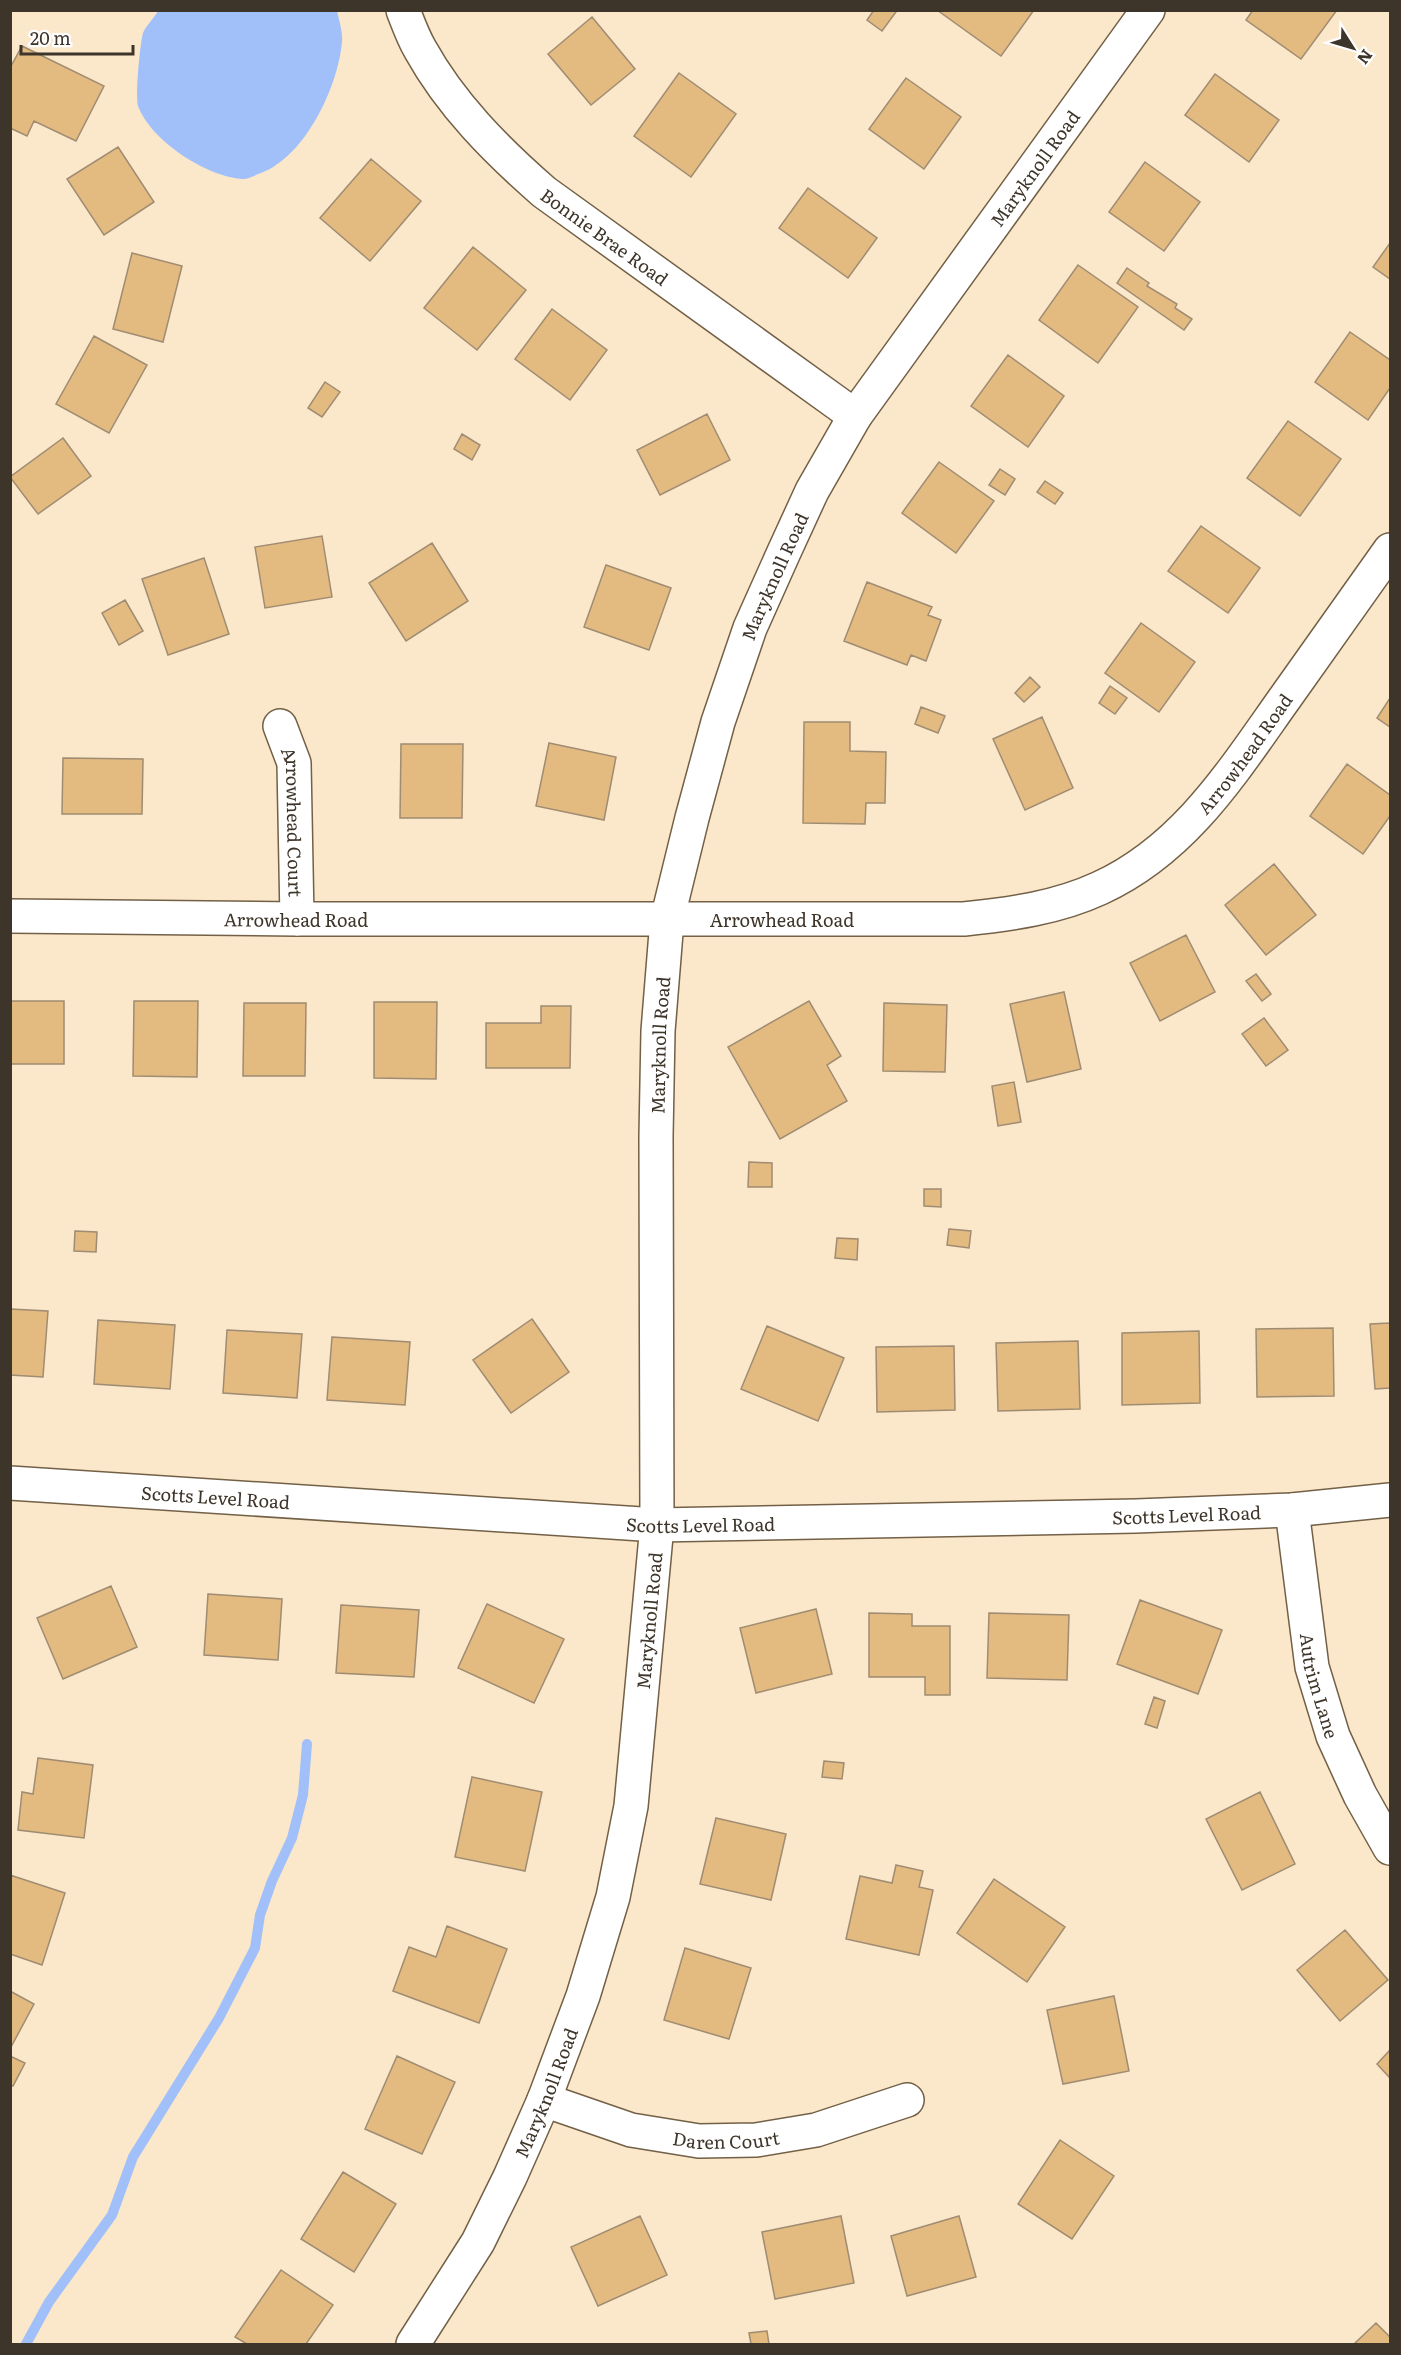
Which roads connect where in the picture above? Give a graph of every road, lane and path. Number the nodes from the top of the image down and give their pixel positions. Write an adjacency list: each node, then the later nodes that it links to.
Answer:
1 (403, 10): 3 (street, Bonnie Brae Road)
2 (1148, 10): 3 (street, Maryknoll Road)
3 (855, 416): 8 (street, Maryknoll Road)
4 (1390, 550): 8 (street, Arrowhead Road)
5 (280, 726): 7 (street, Arrowhead Court)
6 (10, 916): 7 (street, Arrowhead Road)
7 (297, 919): 8 (street, Arrowhead Road)
8 (667, 920): 12 (street, Maryknoll Road)
9 (10, 1483): 12 (street, Scotts Level Road)
10 (1390, 1500): 11 (street, Scotts Level Road)
11 (1292, 1510): 12 (street, Scotts Level Road); 13 (street, Autrim Lane)
12 (657, 1525): 14 (street, Maryknoll Road)
13 (1390, 1848)
14 (544, 2100): 15 (street, Daren Court); 16 (street, Maryknoll Road)
15 (907, 2100)
16 (413, 2344)

